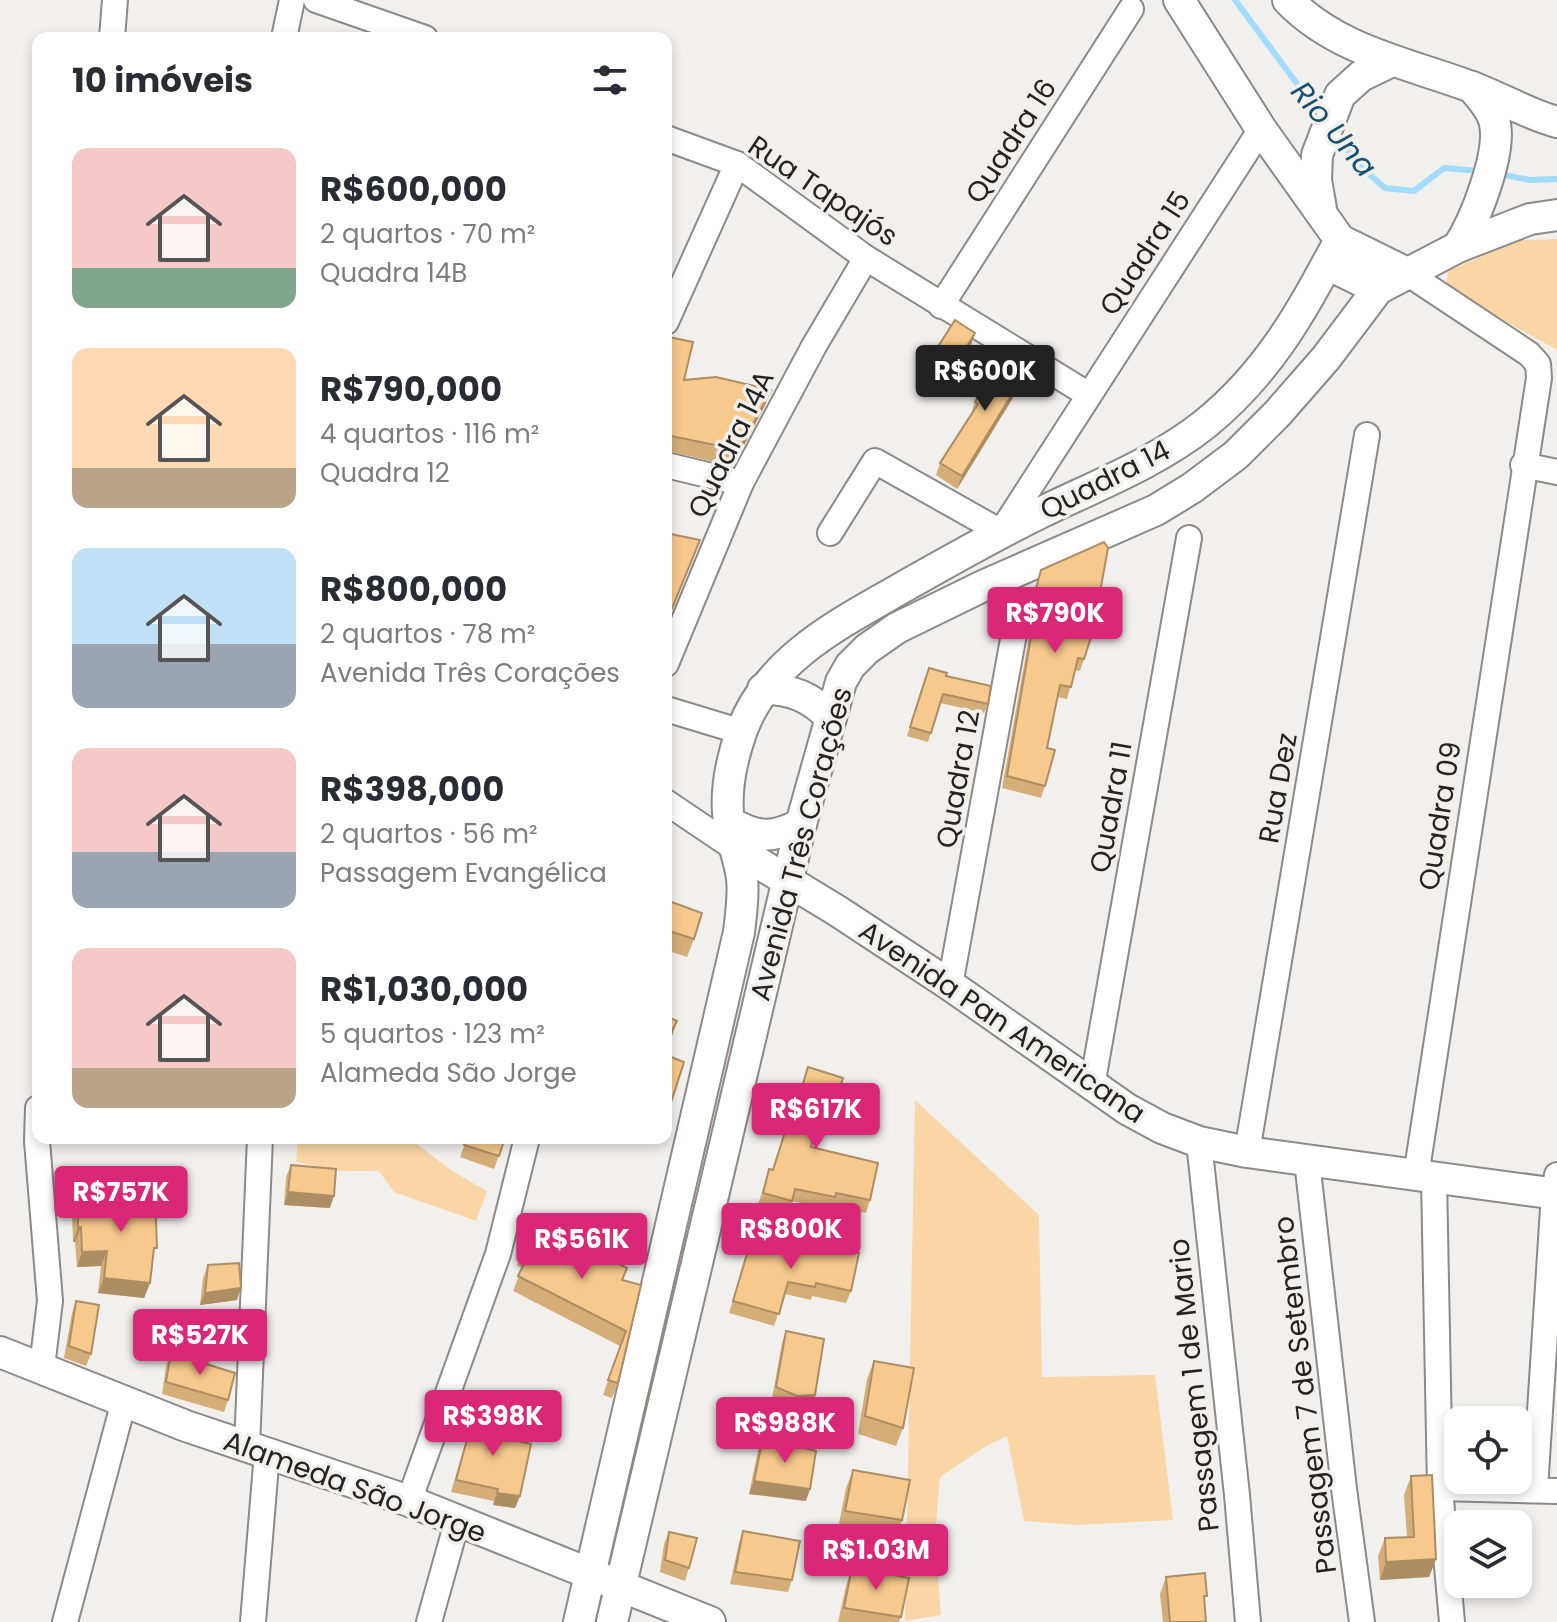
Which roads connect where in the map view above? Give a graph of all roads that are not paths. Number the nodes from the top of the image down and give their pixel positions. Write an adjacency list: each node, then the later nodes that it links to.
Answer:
1 (115, 0): 7 (street)
2 (292, 0): 8 (street)
3 (316, 0): 9 (street)
4 (1179, 0): 13 (street)
5 (1290, 1): 10 (street)
6 (1131, 9): 23 (street, Quadra 16)
7 (112, 32)
8 (285, 32)
9 (408, 32)
10 (1390, 62): 11 (street); 16 (street)
11 (1472, 87): 12 (street); 18 (street)
12 (1557, 122)
13 (1261, 129): 16 (street); 25 (street, Quadra 15)
14 (672, 140): 15 (street, Rua Tapajós)
15 (737, 164): 20 (street, Rua Tapajós); 24 (street)
16 (1321, 211): 19 (street)
17 (1557, 215): 18 (street, Avenida Três Corações)
18 (1458, 247): 21 (street, Avenida Três Corações)
19 (1334, 252): 21 (street); 22 (street); 31 (street, Quadra 14)
20 (866, 258): 23 (street, Rua Tapajós); 30 (street, Quadra 14A)
21 (1407, 273): 22 (street, Avenida Três Corações); 27 (street, Quadra 09)
22 (1378, 289): 38 (street, Avenida Três Corações)
23 (941, 306): 25 (street, Rua Tapajós)
24 (672, 309)
25 (1089, 395): 31 (street, Quadra 15)
26 (1367, 435): 50 (street, Rua Dez)
27 (1523, 465): 29 (street); 52 (street, Quadra 09)
28 (672, 466): 30 (street)
29 (1557, 472)
30 (741, 483): 35 (street, Quadra 14A)
31 (1001, 532): 32 (street); 36 (street, Avenida Três Corações)
32 (830, 533)
33 (1189, 538): 45 (street, Quadra 11)
34 (1018, 612): 44 (street, Quadra 12)
35 (672, 650)
36 (763, 689): 38 (street); 39 (street, Avenida Três Corações)
37 (672, 711): 39 (street)
38 (831, 718): 41 (street, Avenida Três Corações)
39 (742, 732): 42 (street, Avenida Três Corações)
40 (672, 805): 42 (street, Avenida Pan Americana)
41 (801, 824): 42 (street); 43 (street, Avenida Três Corações)
42 (733, 836): 43 (street, Avenida Pan Americana); 62 (street, Avenida Três Corações)
43 (787, 882): 44 (street, Avenida Pan Americana); 63 (street, Avenida Três Corações)
44 (953, 971): 45 (street, Avenida Pan Americana)
45 (1092, 1086): 46 (street, Avenida Pan Americana)
46 (1199, 1142): 50 (street, Avenida Pan Americana); 70 (street, Passagem 1 de Mario)
47 (37, 1144): 55 (street)
48 (260, 1144): 57 (street)
49 (526, 1144): 60 (street)
50 (1247, 1152): 51 (street, Avenida Pan Americana)
51 (1307, 1161): 52 (street, Avenida Pan Americana); 71 (street, Passagem 7 de Setembro)
52 (1428, 1183): 53 (street, Avenida Pan Americana); 58 (street, Quadra 09)
53 (1555, 1195): 59 (street)
54 (0, 1352): 55 (street, Alameda São Jorge)
55 (42, 1367): 56 (street, Alameda São Jorge)
56 (124, 1401): 57 (street, Alameda São Jorge); 64 (street)
57 (257, 1450): 60 (street, Alameda São Jorge); 65 (street)
58 (1440, 1488): 59 (street); 72 (street, Quadra 09)
59 (1546, 1490)
60 (409, 1501): 61 (street, Alameda São Jorge)
61 (457, 1522): 62 (street, Alameda São Jorge); 66 (street)
62 (590, 1575): 63 (street, Alameda São Jorge); 67 (street, Avenida Três Corações)
63 (620, 1587): 68 (street, Avenida Três Corações); 69 (street, Alameda São Jorge)
64 (65, 1622)
65 (253, 1622)
66 (429, 1622)
67 (579, 1622)
68 (612, 1622)
69 (710, 1622)
70 (1248, 1622)
71 (1362, 1622)
72 (1452, 1622)

